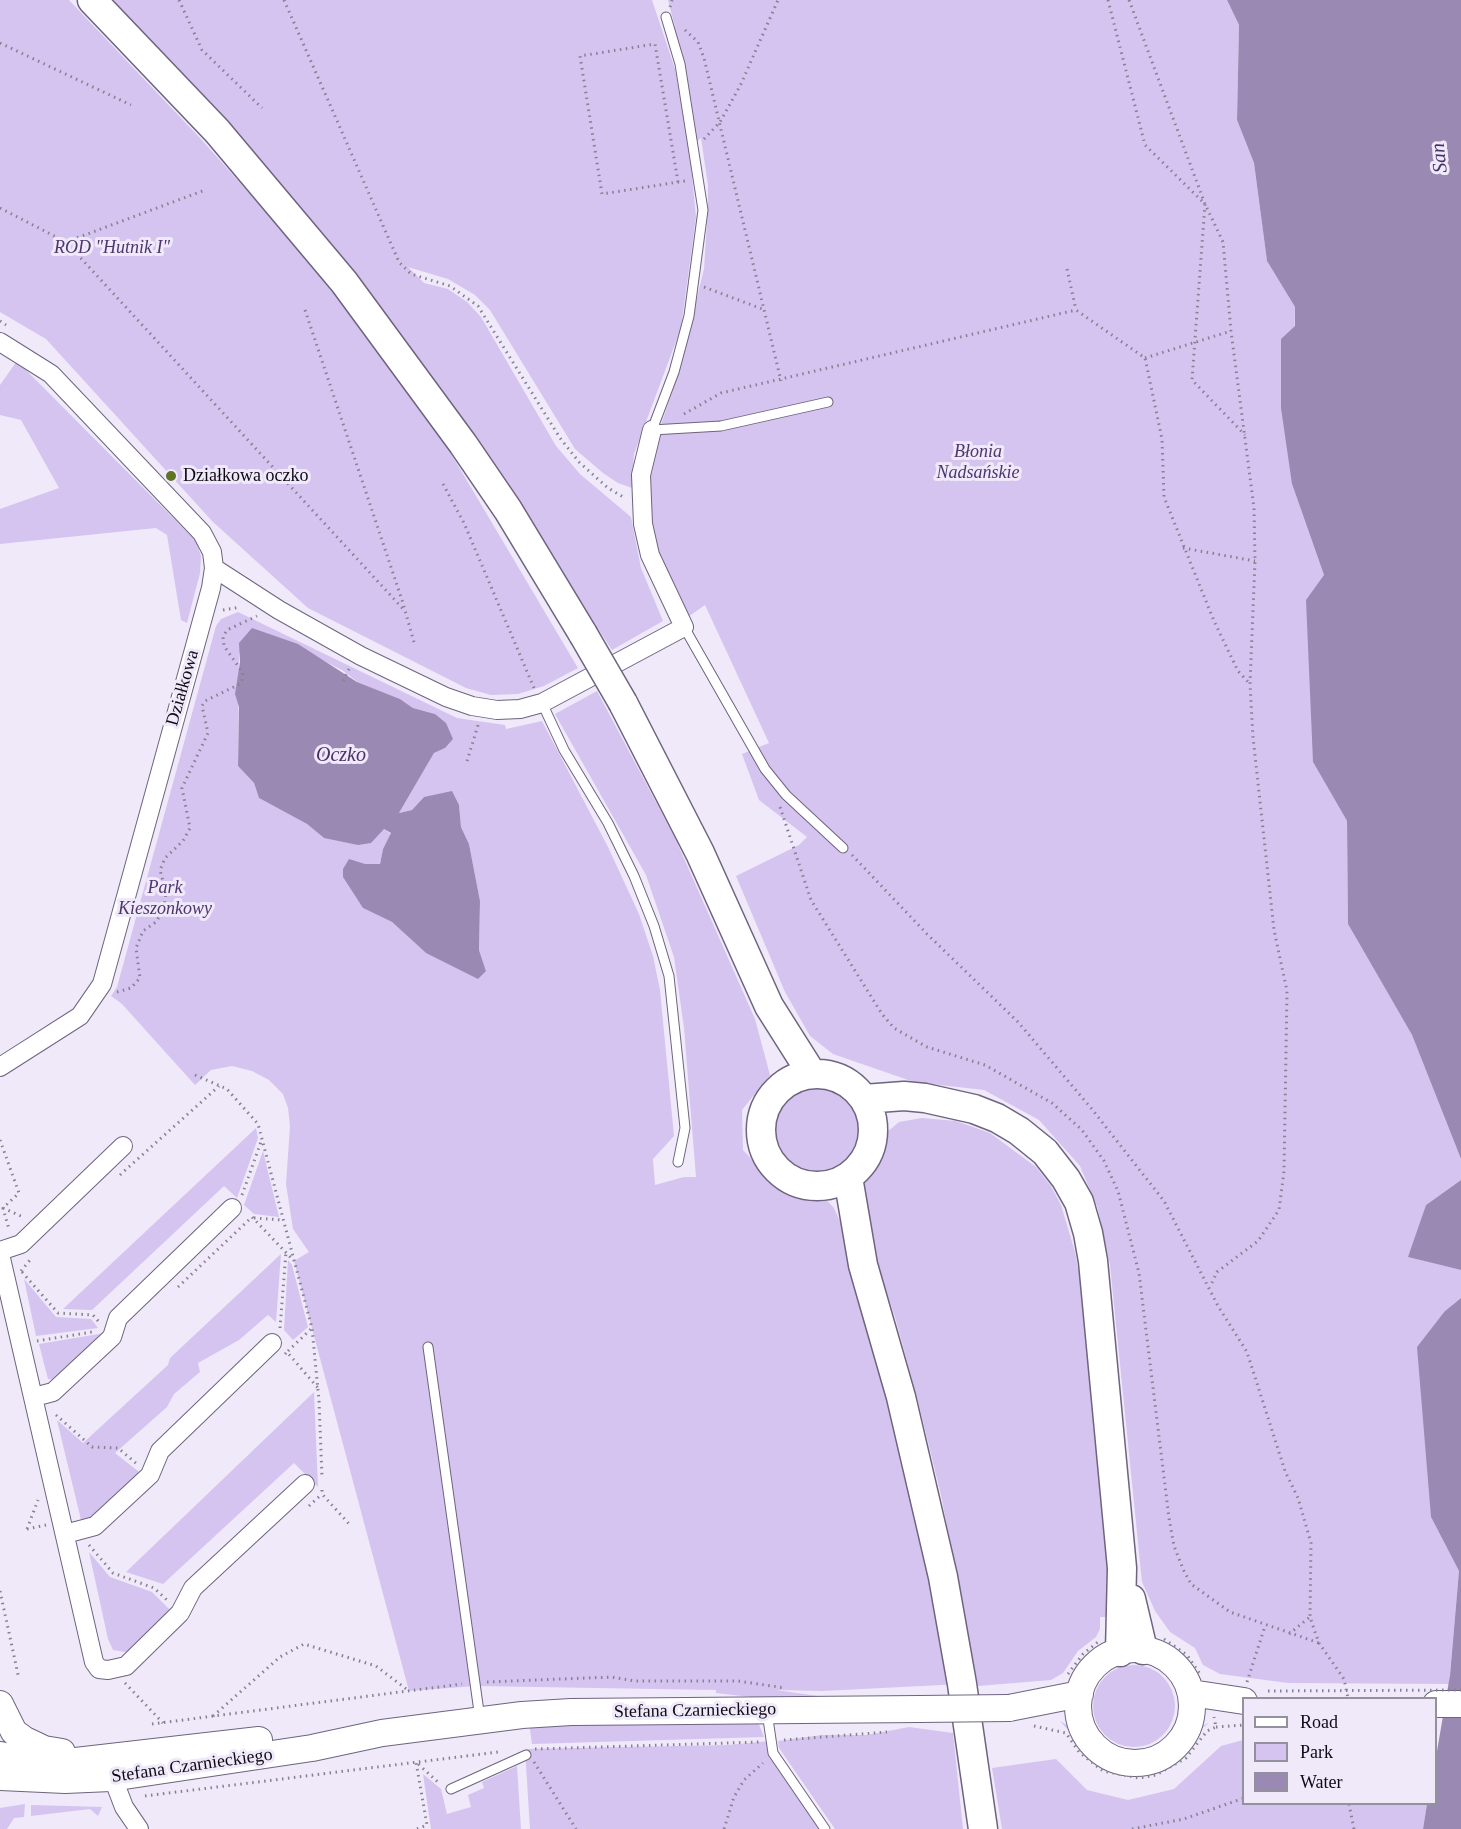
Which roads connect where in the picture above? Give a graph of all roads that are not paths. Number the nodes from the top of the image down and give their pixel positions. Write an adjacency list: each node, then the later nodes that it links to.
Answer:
1 (92, 0): 10 (main road, bridge)
2 (666, 17): 5 (lane)
3 (0, 342): 6 (street, Działkowa)
4 (828, 402): 5 (lane)
5 (661, 429): 7 (street)
6 (214, 568): 8 (street); 11 (street, Działkowa)
7 (684, 627): 8 (street); 9 (lane)
8 (542, 703): 18 (lane)
9 (843, 848)
10 (769, 1006): 12 (main road); 13 (main road)
11 (0, 1067)
12 (812, 1074): 13 (main road); 14 (main road)
13 (785, 1083): 20 (main road)
14 (864, 1099): 15 (main road); 16 (main road)
15 (957, 1106): 16 (main road); 29 (main road)
16 (873, 1127): 19 (main road)
17 (123, 1146): 22 (street)
18 (678, 1162)
19 (848, 1177): 20 (main road); 23 (main road)
20 (820, 1186): 23 (main road)
21 (232, 1208): 26 (street)
22 (4, 1250): 26 (street)
23 (862, 1265): 45 (main road)
24 (280, 1347): 28 (street)
25 (428, 1347): 37 (lane)
26 (34, 1397): 28 (street)
27 (305, 1484): 28 (street)
28 (72, 1532)
29 (1132, 1644): 30 (street); 32 (street)
30 (1074, 1698): 32 (street); 36 (street, Stefana Czarnieckiego, bridge)
31 (1242, 1700): 32 (street)
32 (1200, 1702)
33 (0, 1704): 41 (street)
34 (1437, 1704): 35 (street)
35 (1461, 1704)
36 (767, 1710): 37 (street, Stefana Czarnieckiego); 44 (lane)
37 (480, 1719): 41 (street, Stefana Czarnieckiego)
38 (525, 1752): 42 (lane)
39 (0, 1755): 41 (street, Stefana Czarnieckiego)
40 (0, 1777): 41 (street, Stefana Czarnieckiego)
41 (108, 1779): 43 (street)
42 (451, 1789)
43 (139, 1829)
44 (825, 1829)
45 (983, 1829)

